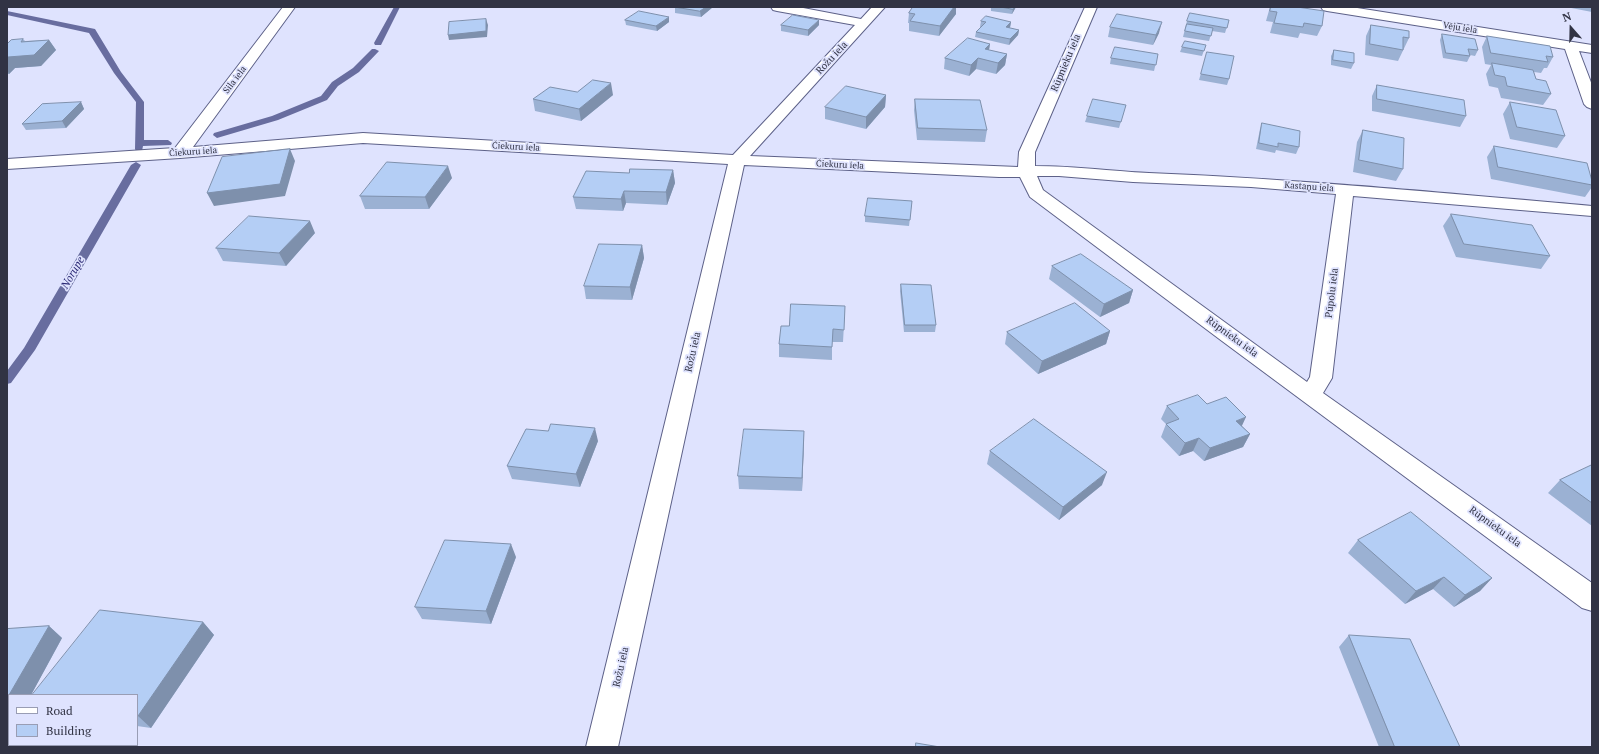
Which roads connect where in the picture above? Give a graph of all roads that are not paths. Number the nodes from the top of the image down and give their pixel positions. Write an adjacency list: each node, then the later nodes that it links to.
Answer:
1 (289, 7): 10 (street, Sila iela)
2 (777, 7): 6 (street)
3 (879, 7): 6 (street, Rožu iela)
4 (1091, 7): 13 (street, Rūpnieku iela)
5 (1327, 7): 7 (street, Vēju iela)
6 (864, 23): 11 (street, Rožu iela)
7 (1570, 45): 8 (street, Vēju iela); 9 (street)
8 (1592, 49)
9 (1592, 104)
10 (180, 153): 11 (street, Čiekuru iela); 12 (street, Čiekuru iela)
11 (737, 160): 13 (street, Čiekuru iela); 18 (street, Rožu iela)
12 (7, 164)
13 (1026, 172): 14 (street, Kastaņu iela); 16 (street, Rūpnieku iela)
14 (1345, 189): 15 (street, Kastaņu iela); 16 (street, Pūpolu iela)
15 (1592, 211)
16 (1311, 394): 17 (street, Rūpnieku iela)
17 (1592, 598)
18 (602, 747)

